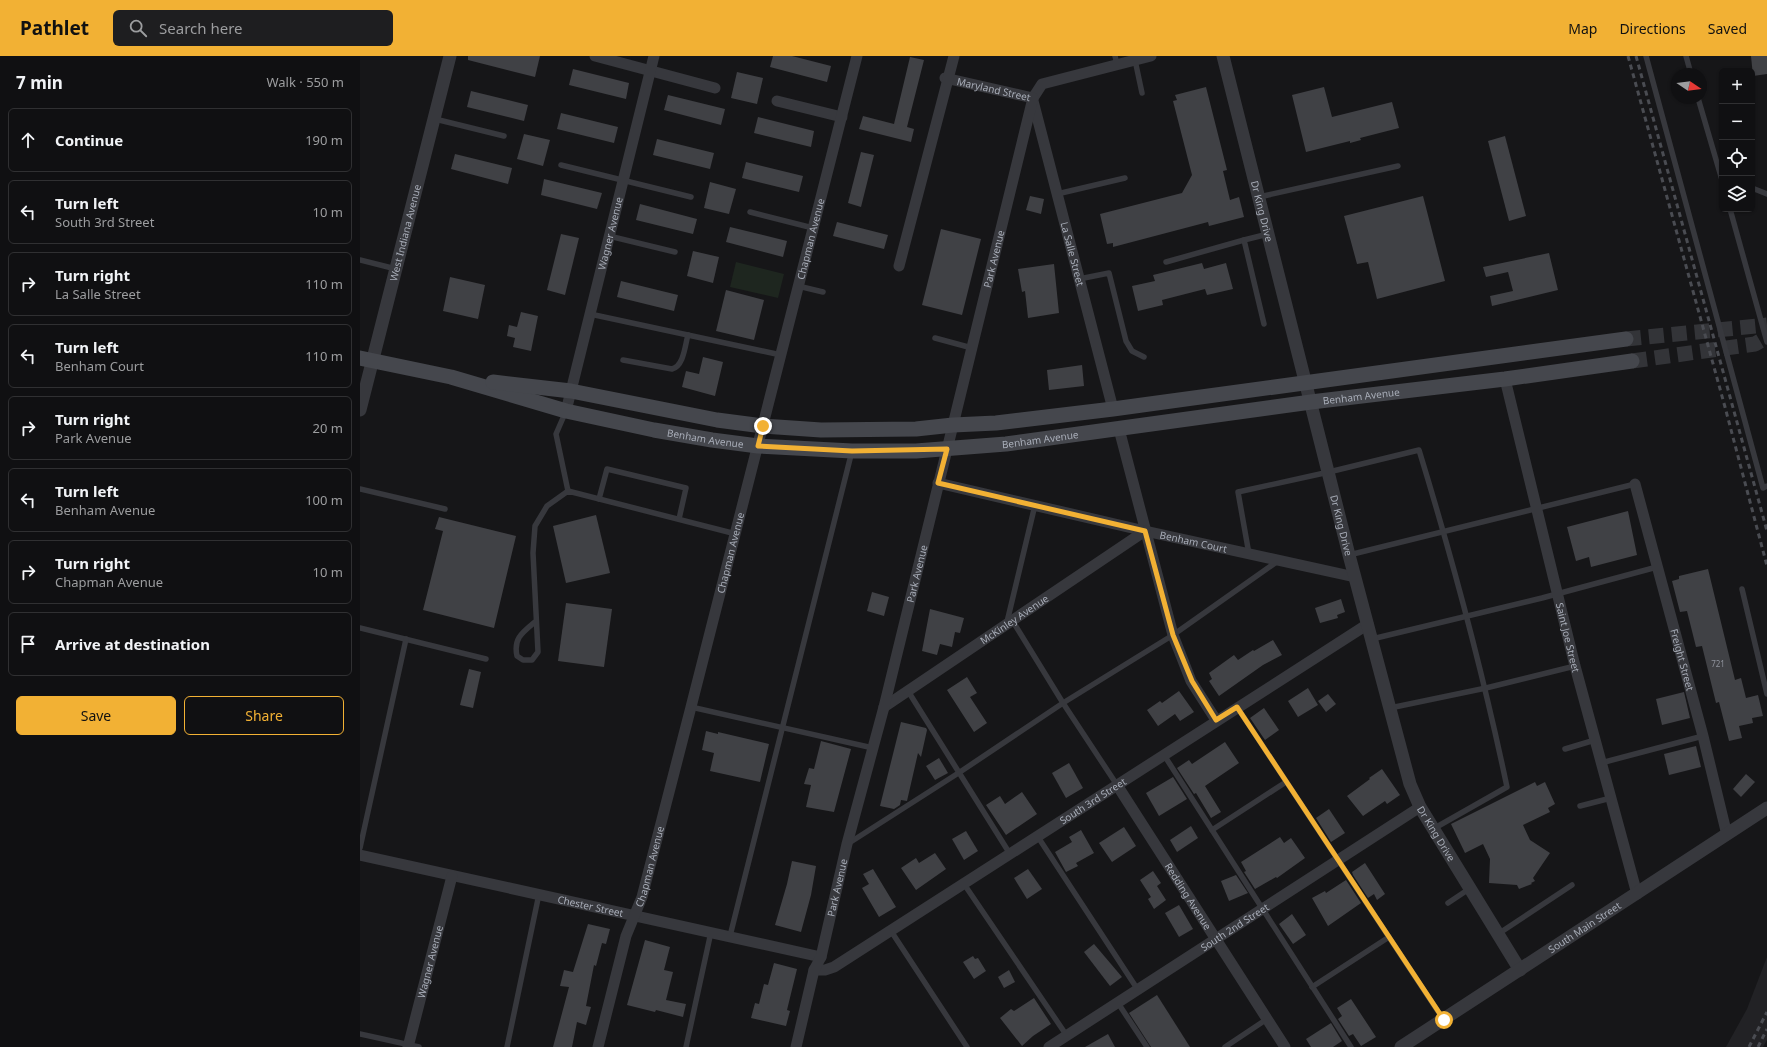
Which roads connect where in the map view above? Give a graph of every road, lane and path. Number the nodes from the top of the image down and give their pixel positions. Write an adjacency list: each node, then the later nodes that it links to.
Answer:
1 (450, 56): 21 (street, West Indiana Avenue)
2 (595, 56): 13 (street)
3 (654, 56): 13 (street, Wagner Avenue)
4 (857, 56): 20 (street, Chapman Avenue)
5 (954, 56): 14 (street)
6 (1151, 56): 11 (street, Maryland Street)
7 (1223, 56): 32 (street, Dr King Drive)
8 (1646, 56): 76 (lane)
9 (1686, 56): 12 (lane)
10 (1116, 60): 11 (street, Maryland Street); 17 (street, Maryland Street)
11 (1135, 60): 16 (lane)
12 (1689, 68)
13 (651, 70): 15 (street); 27 (street, Wagner Avenue)
14 (946, 78): 17 (street, Maryland Street); 42 (street)
15 (715, 88)
16 (1142, 93)
17 (1033, 98): 29 (street, La Salle Street); 53 (street, Park Avenue)
18 (777, 101): 20 (street)
19 (1700, 104): 25 (lane)
20 (842, 117): 35 (street, Chapman Avenue)
21 (434, 119): 22 (lane); 43 (street, West Indiana Avenue)
22 (504, 136)
23 (561, 165): 27 (lane)
24 (1398, 166): 32 (lane)
25 (1721, 176)
26 (1125, 178): 29 (lane)
27 (623, 180): 31 (lane); 37 (street, Wagner Avenue)
28 (1755, 189): 30 (lane)
29 (1057, 194): 44 (street, La Salle Street)
30 (1767, 194)
31 (691, 197)
32 (1259, 197): 36 (street, Dr King Drive)
33 (750, 212): 35 (lane)
34 (1731, 212): 52 (lane)
35 (813, 228): 45 (street, Chapman Avenue)
36 (1268, 234): 38 (lane); 61 (street, Dr King Drive)
37 (609, 236): 39 (lane); 47 (street, Wagner Avenue)
38 (1244, 240): 41 (lane); 48 (lane)
39 (675, 252)
40 (360, 260): 43 (lane)
41 (1166, 262)
42 (898, 266)
43 (396, 269): 56 (street, West Indiana Avenue)
44 (1079, 278): 55 (lane); 64 (street, La Salle Street)
45 (798, 286): 46 (lane); 54 (street, Chapman Avenue)
46 (823, 292)
47 (590, 314): 49 (lane); 62 (street, Wagner Avenue)
48 (1264, 324)
49 (688, 335): 54 (lane); 57 (lane)
50 (935, 338): 53 (lane)
51 (1626, 339): 61 (main road, Benham Avenue)
52 (1767, 342)
53 (972, 348): 67 (street, Park Avenue)
54 (781, 355): 68 (street, Chapman Avenue)
55 (1144, 357)
56 (366, 359): 59 (main road, Benham Avenue); 65 (street, West Indiana Avenue)
57 (623, 360)
58 (1632, 361): 60 (main road, Benham Avenue)
59 (451, 378): 62 (main road, Benham Avenue); 66 (main road, Benham Avenue)
60 (1505, 379): 63 (main road, Benham Avenue); 81 (street, Saint Joe Street)
61 (1306, 384): 63 (street, Dr King Drive); 64 (main road, Benham Avenue)
62 (571, 391): 66 (street, Wagner Avenue); 68 (main road, Benham Avenue)
63 (1311, 402): 69 (main road, Benham Avenue); 73 (street, Dr King Drive)
64 (1113, 409): 67 (main road, Benham Avenue)
65 (360, 410)
66 (566, 411): 70 (main road, Benham Avenue); 78 (lane)
67 (953, 425): 68 (main road, Benham Avenue); 71 (street, Park Avenue)
68 (763, 426): 70 (street, Chapman Avenue)
69 (1119, 430): 71 (main road, Benham Avenue); 85 (street)
70 (758, 446): 72 (main road, Benham Avenue); 86 (street, Chapman Avenue)
71 (947, 449): 72 (main road, Benham Avenue); 74 (street, Park Avenue)
72 (852, 451): 113 (lane)
73 (1329, 472): 84 (lane); 87 (lane); 88 (street, Dr King Drive)
74 (938, 483): 80 (street, Benham Court); 110 (street, Park Avenue)
75 (1635, 484): 81 (lane); 90 (street, Freight Street)
76 (1767, 486)
77 (360, 489): 82 (lane)
78 (568, 491): 79 (lane); 95 (lane)
79 (599, 499): 83 (lane); 83 (lane)
80 (1035, 506): 85 (street, Benham Court); 96 (lane)
81 (1537, 507): 84 (lane); 93 (street, Saint Joe Street)
82 (445, 510)
83 (679, 519): 86 (lane)
84 (1444, 530): 88 (lane); 94 (lane)
85 (1145, 531): 87 (street, Benham Court); 96 (street, McKinley Avenue); 99 (street)
86 (736, 534): 108 (street, Chapman Avenue)
87 (1249, 554): 89 (street, Benham Court)
88 (1349, 554): 91 (street, Dr King Drive)
89 (1279, 560): 91 (street, Benham Court); 99 (lane)
90 (1657, 567): 93 (lane); 114 (street, Freight Street)
91 (1355, 577): 97 (street, Dr King Drive)
92 (1742, 589): 106 (lane)
93 (1558, 593): 94 (lane); 103 (street, Saint Joe Street)
94 (1466, 616): 101 (lane); 104 (lane)
95 (536, 621): 95 (lane)
96 (1010, 622): 105 (street, McKinley Avenue); 107 (lane)
97 (1368, 624): 101 (street, Dr King Drive); 109 (street, South 3rd Street)
98 (360, 628): 100 (lane)
99 (1173, 635): 107 (lane); 112 (street)
100 (406, 639): 102 (lane); 132 (lane)
101 (1372, 639): 111 (street, Dr King Drive)
102 (486, 659)
103 (1575, 666): 104 (lane); 115 (street, Saint Joe Street)
104 (1486, 688): 111 (lane); 127 (lane)
105 (908, 691): 110 (street, McKinley Avenue); 120 (lane)
106 (1767, 694)
107 (1063, 703): 120 (lane); 122 (lane)
108 (691, 707): 113 (lane); 144 (street, Chapman Avenue)
109 (1237, 707): 112 (street, South 3rd Street); 121 (lane)
110 (884, 708): 116 (street, Park Avenue)
111 (1390, 708): 125 (street, Dr King Drive)
112 (1216, 720): 118 (street, South 3rd Street)
113 (782, 728): 116 (lane); 148 (lane)
114 (1704, 736): 119 (lane); 129 (street, Freight Street)
115 (1595, 740): 117 (lane); 119 (street, Saint Joe Street)
116 (873, 748): 131 (street, Park Avenue)
117 (1565, 749)
118 (1164, 755): 122 (street, South 3rd Street); 128 (lane)
119 (1601, 763): 123 (street, Saint Joe Street)
120 (960, 772): 131 (lane); 133 (lane)
121 (1286, 782): 128 (lane); 135 (lane)
122 (1117, 785): 130 (street, South 3rd Street); 150 (street, Redding Avenue)
123 (1611, 798): 124 (lane); 141 (street, Saint Joe Street)
124 (1580, 806)
125 (1420, 807): 127 (street, Dr King Drive); 135 (street, South 2nd Street)
126 (1767, 808): 129 (street, South Main Street)
127 (1433, 829): 139 (street, Dr King Drive)
128 (1212, 830): 143 (lane)
129 (1728, 835): 141 (street, South Main Street)
130 (1038, 836): 133 (street, South 3rd Street); 155 (lane)
131 (847, 844): 151 (street, Park Avenue)
132 (360, 848)
133 (1010, 854): 137 (street, South 3rd Street)
134 (360, 855): 136 (street, Chester Street)
135 (1338, 860): 143 (street, South 2nd Street); 149 (lane)
136 (452, 876): 140 (street, Chester Street); 161 (street, Wagner Avenue)
137 (964, 884): 145 (street, South 3rd Street); 160 (lane)
138 (1572, 885): 147 (lane)
139 (1470, 889): 142 (lane); 147 (street, Dr King Drive)
140 (539, 894): 144 (street, Chester Street); 162 (lane)
141 (1636, 894): 153 (street, South Main Street)
142 (1448, 903)
143 (1262, 909): 150 (street, South 2nd Street); 154 (lane)
144 (634, 915): 146 (street, Chester Street); 163 (street, Chapman Avenue)
145 (891, 931): 152 (street, South 3rd Street); 166 (lane)
146 (711, 932): 148 (street, Chester Street); 164 (lane)
147 (1498, 934): 153 (street, Dr King Drive)
148 (730, 936): 151 (street, Chester Street)
149 (1389, 937): 154 (lane); 158 (lane)
150 (1216, 940): 155 (street, South 2nd Street); 157 (street, Redding Avenue)
151 (821, 957): 152 (street, Park Avenue)
152 (814, 970): 165 (street, Park Avenue)
153 (1520, 970): 158 (street, South Main Street)
154 (1312, 987): 171 (lane)
155 (1138, 990): 156 (street, South 2nd Street)
156 (1118, 1003): 160 (street, South 2nd Street); 168 (lane)
157 (1267, 1019): 169 (lane); 170 (street, Redding Avenue)
158 (1444, 1020): 172 (street, South Main Street)
159 (360, 1034): 161 (lane)
160 (1066, 1036): 167 (street, South 2nd Street)
161 (412, 1046)
162 (506, 1047)
163 (598, 1047)
164 (686, 1047)
165 (796, 1047)
166 (967, 1047)
167 (1049, 1047)
168 (1147, 1047)
169 (1225, 1047)
170 (1285, 1047)
171 (1351, 1047)
172 (1401, 1047)

